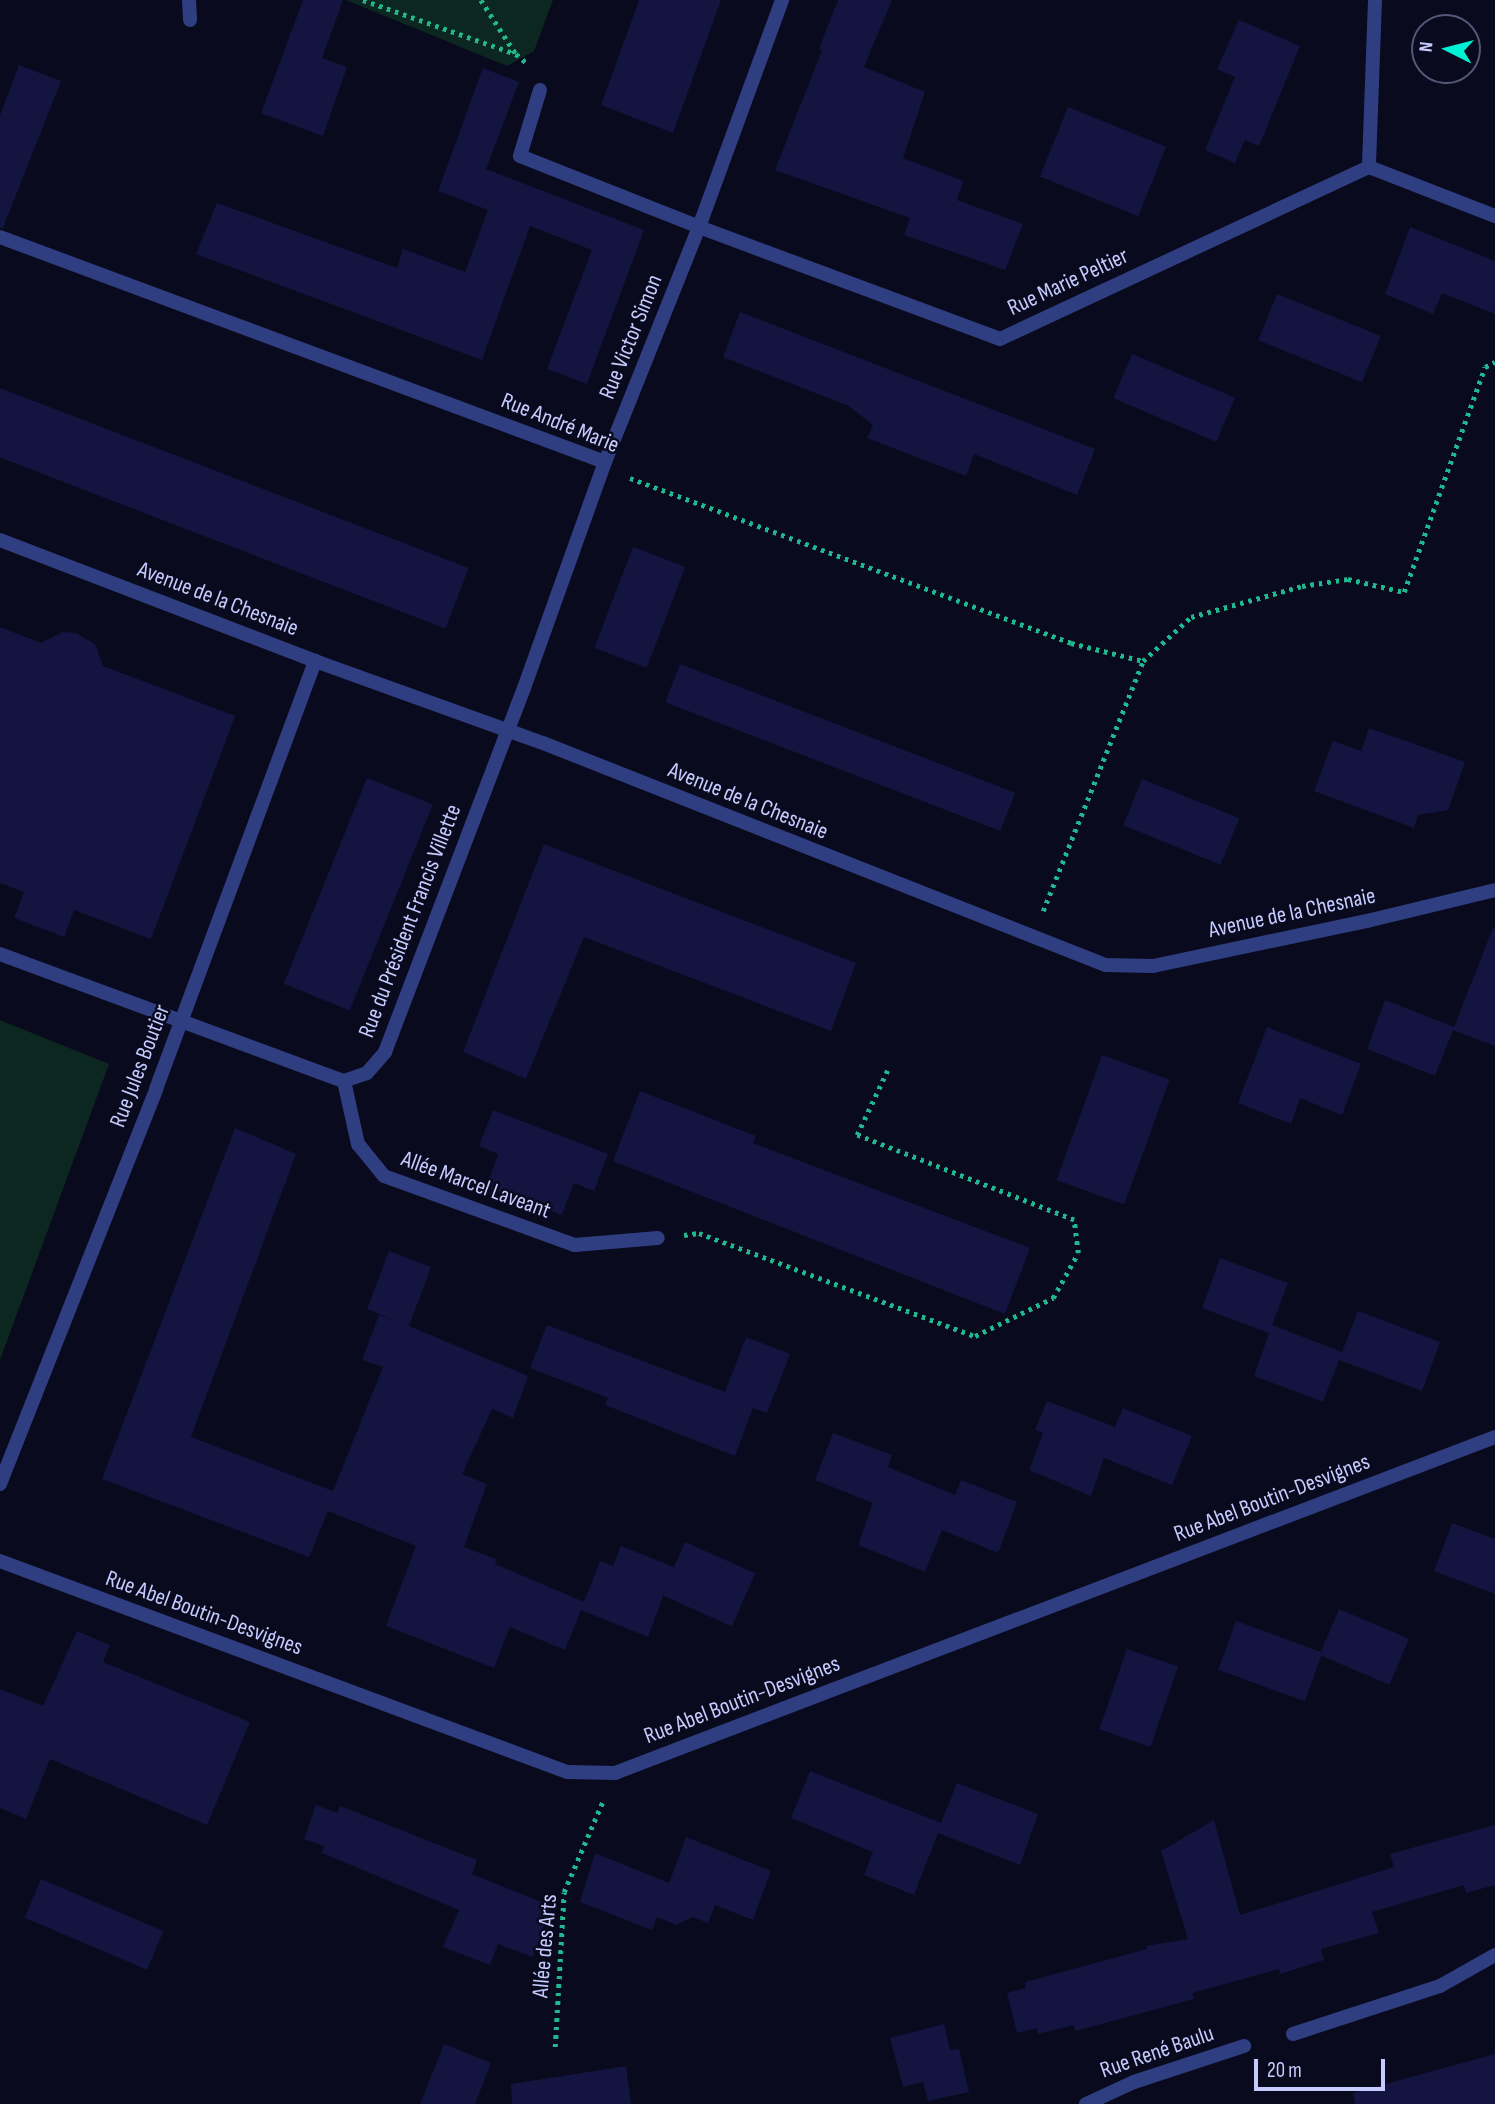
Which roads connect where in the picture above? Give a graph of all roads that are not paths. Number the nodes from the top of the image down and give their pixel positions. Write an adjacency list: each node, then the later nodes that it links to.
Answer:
1 (189, 0): 4 (street)
2 (782, 0): 8 (street, Rue Victor Simon)
3 (1376, 0): 6 (street)
4 (190, 20)
5 (540, 90): 8 (street, Rue Marie Peltier)
6 (1369, 167): 7 (street); 8 (street, Rue Marie Peltier)
7 (1495, 216)
8 (699, 226): 10 (street, Rue Victor Simon)
9 (0, 237): 10 (street, Rue André Marie)
10 (605, 461): 13 (street, Rue Victor Simon)
11 (0, 540): 12 (street, Avenue de la Chesnaie)
12 (315, 661): 13 (street, Avenue de la Chesnaie); 16 (street, Rue Jules Boutier)
13 (508, 730): 14 (street, Avenue de la Chesnaie); 17 (street, Rue du Président Francis Villette)
14 (1495, 890)
15 (0, 954): 16 (street)
16 (181, 1022): 17 (street); 20 (street, Rue Jules Boutier)
17 (344, 1081): 18 (street, Allée Marcel Laveant)
18 (658, 1238)
19 (1495, 1437): 21 (street, Rue Abel Boutin-Desvignes)
20 (0, 1484)
21 (0, 1561)
22 (1495, 1955): 23 (street)
23 (1293, 2034)
24 (1244, 2046): 25 (street, Rue René Baulu)
25 (1086, 2104)

